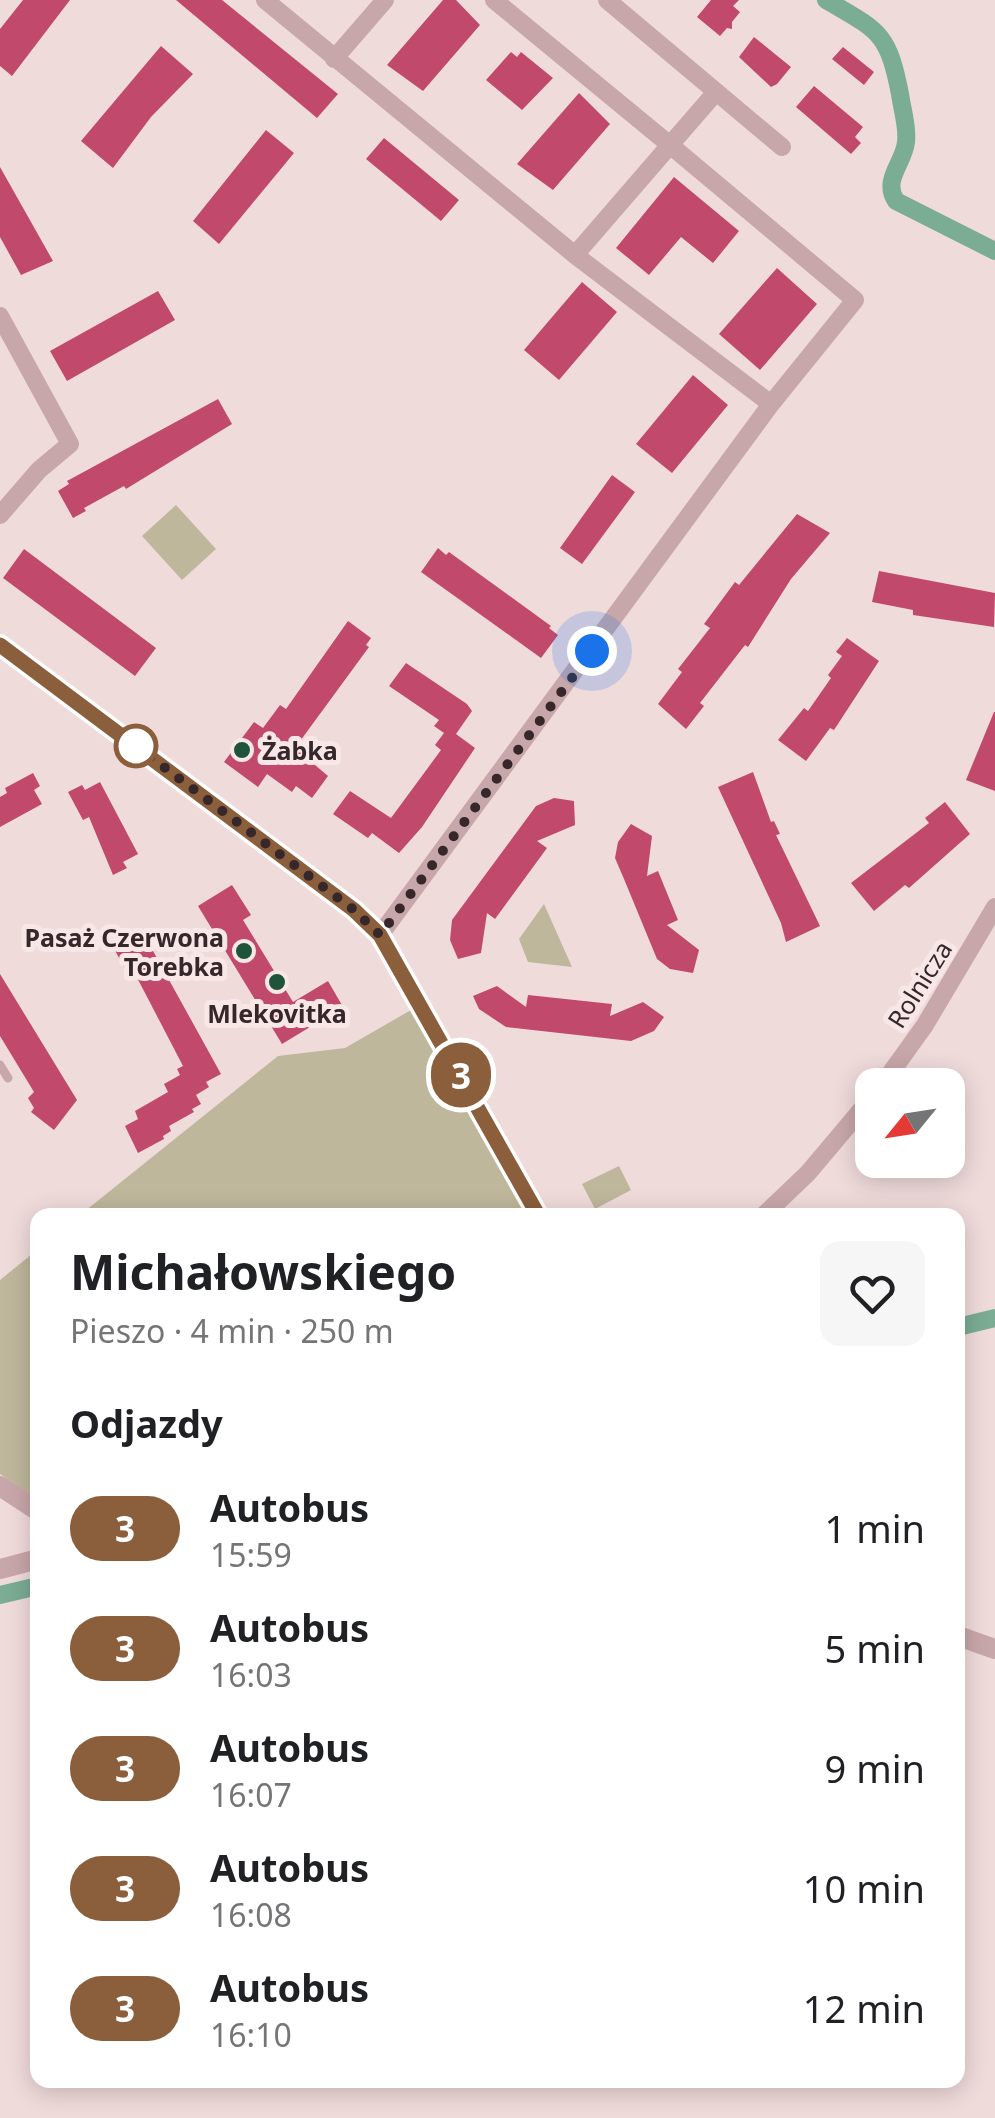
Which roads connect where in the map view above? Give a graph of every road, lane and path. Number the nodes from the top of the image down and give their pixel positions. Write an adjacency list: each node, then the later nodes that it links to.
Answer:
1 (264, 0): 5 (street)
2 (385, 0): 5 (street)
3 (494, 0): 7 (street)
4 (607, 0): 6 (street)
5 (334, 59): 9 (street)
6 (716, 92): 7 (street); 8 (street)
7 (670, 145): 9 (street); 11 (street)
8 (782, 147)
9 (575, 255): 11 (street)
10 (0, 316): 12 (street)
11 (772, 404): 15 (street)
12 (0, 515)
13 (0, 645): 15 (street)
14 (995, 907): 17 (street, Rolnicza)
15 (380, 935): 20 (street)
16 (0, 1066): 18 (lane)
17 (894, 1068)
18 (8, 1078)
19 (855, 1118): 21 (street)
20 (534, 1208)
21 (771, 1208)
22 (0, 1486): 23 (street)
23 (30, 1506)
24 (30, 1561): 25 (street)
25 (0, 1569)
26 (965, 1638): 27 (street)
27 (995, 1649)

